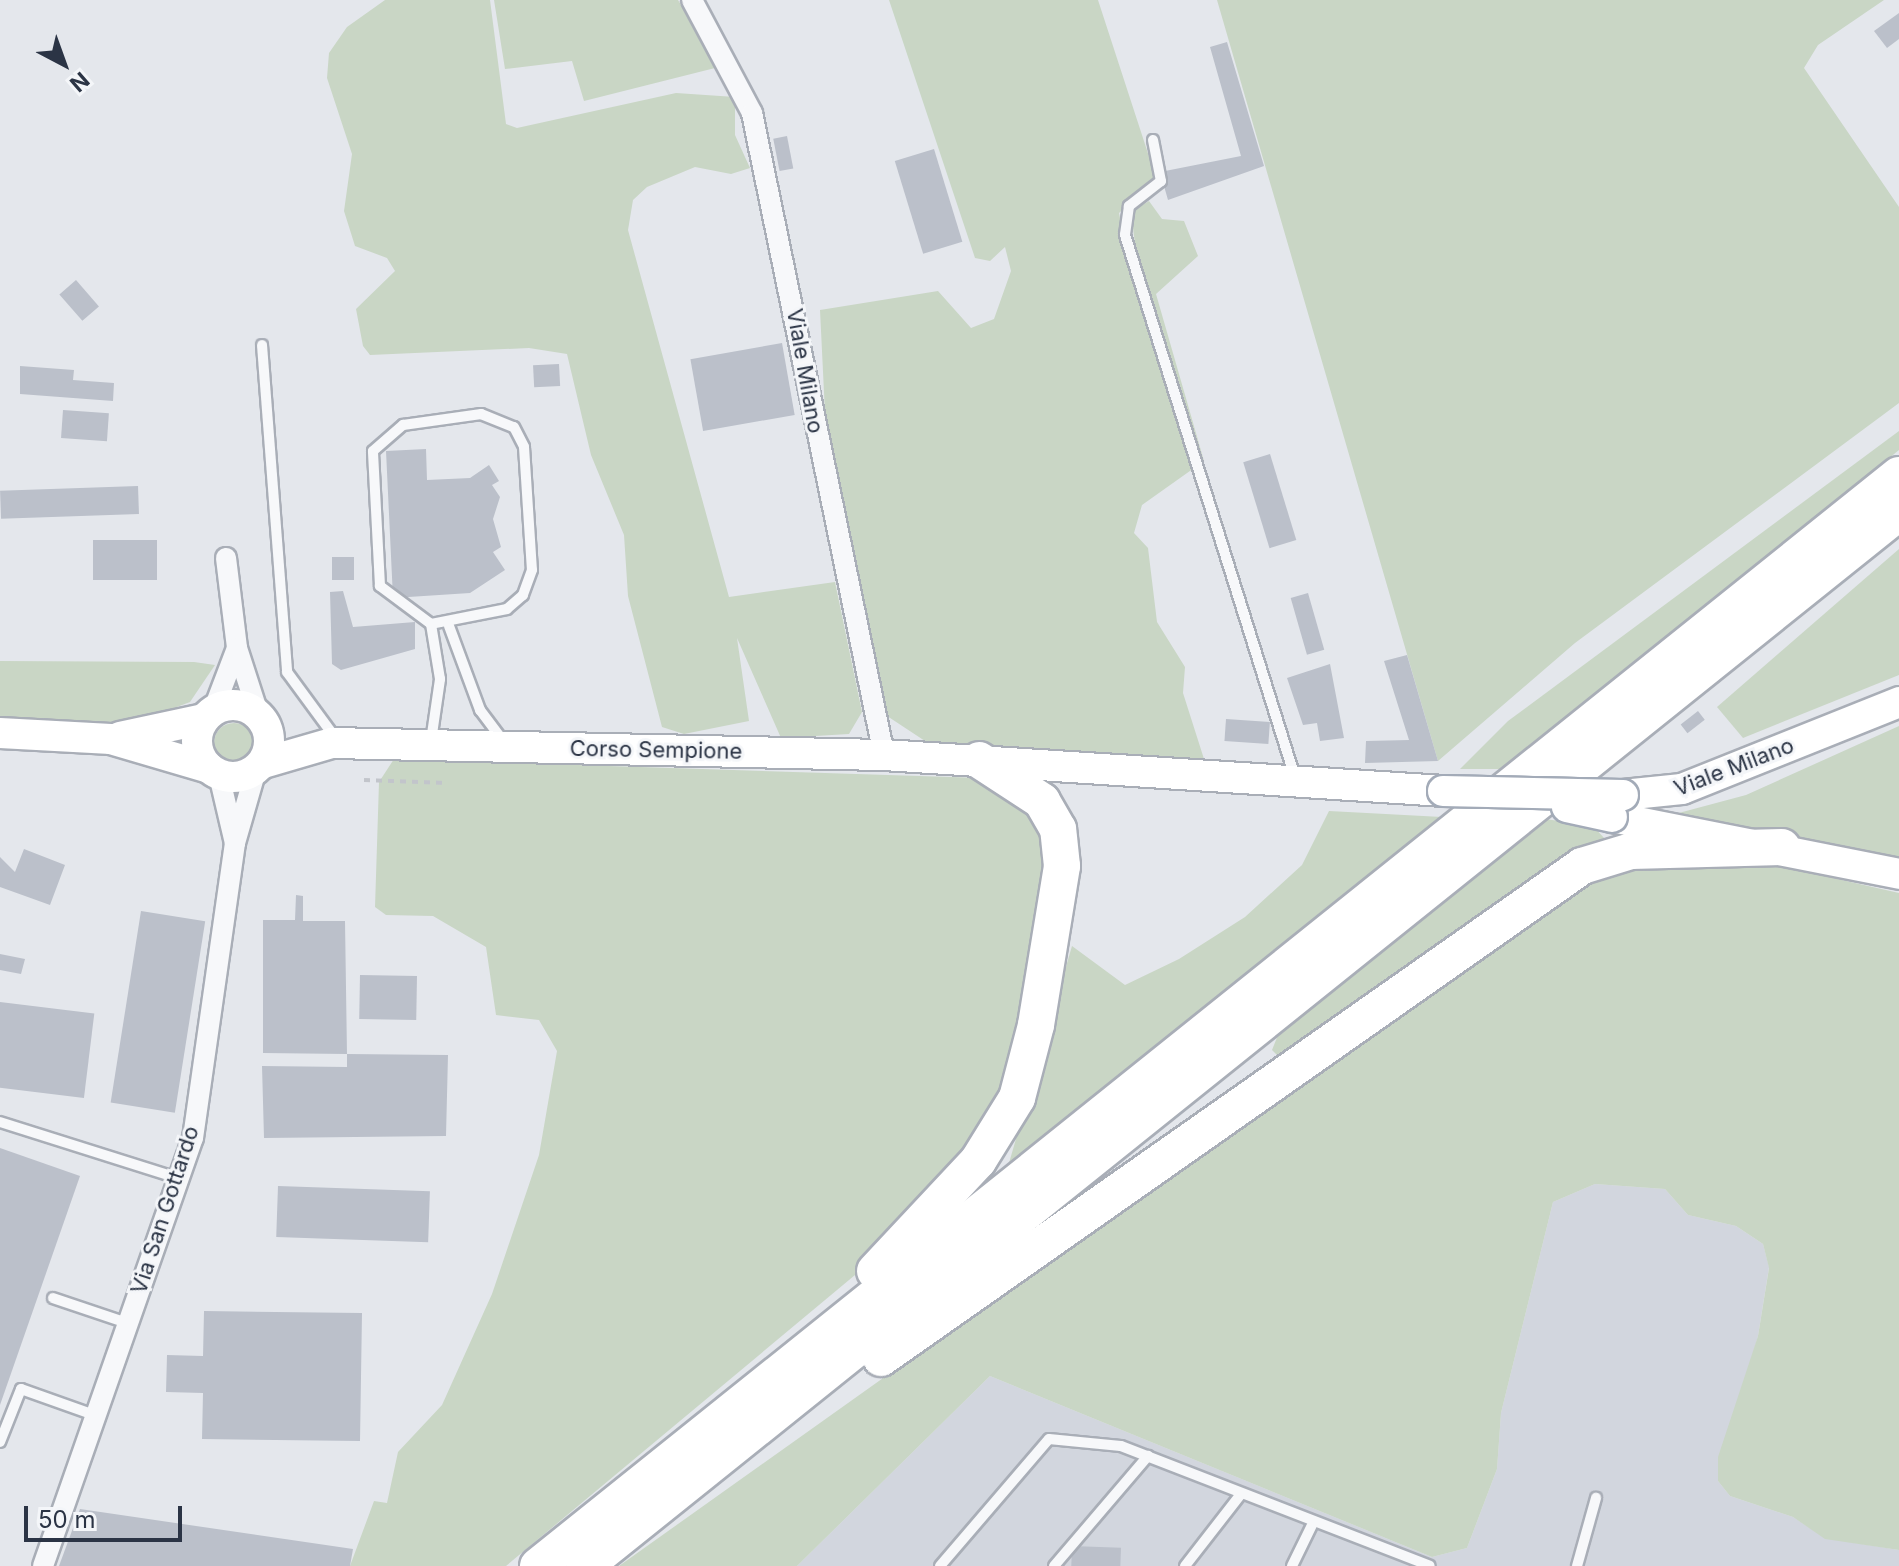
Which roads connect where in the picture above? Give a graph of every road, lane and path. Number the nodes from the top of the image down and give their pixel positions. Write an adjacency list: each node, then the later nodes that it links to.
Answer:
1 (692, 0): 18 (street, Viale Milano)
2 (1153, 140): 23 (lane)
3 (262, 345): 15 (lane)
4 (1899, 475): 36 (highway)
5 (1899, 512): 36 (highway)
6 (226, 558): 9 (street)
7 (431, 624): 8 (lane); 8 (lane); 16 (lane)
8 (449, 626): 17 (lane)
9 (237, 648): 11 (street); 12 (street)
10 (1899, 702): 25 (main road, Viale Milano)
11 (258, 713): 12 (main road); 15 (main road, Corso Sempione); 20 (main road)
12 (208, 715): 14 (main road); 21 (main road)
13 (0, 733): 14 (main road)
14 (111, 739): 21 (main road)
15 (336, 743): 16 (main road, Corso Sempione); 20 (main road, Corso Sempione)
16 (430, 746): 17 (main road, Corso Sempione)
17 (506, 746): 18 (main road, Corso Sempione)
18 (884, 755): 19 (main road, Corso Sempione)
19 (979, 760): 23 (main road, Viale Milano); 36 (highway)
20 (260, 766): 21 (main road); 26 (street, Via San Gottardo)
21 (214, 772): 26 (street, Via San Gottardo)
22 (364, 780): 24 (path)
23 (1296, 780): 25 (main road, Viale Milano, bridge)
24 (447, 783)
25 (1617, 806): 27 (main road, Viale Milano)
26 (235, 843): 30 (street, Via San Gottardo)
27 (1782, 847): 28 (main road, Viale Milano); 36 (highway)
28 (1899, 874)
29 (0, 1122): 30 (lane)
30 (178, 1178): 32 (street, Via San Gottardo)
31 (53, 1298): 32 (lane)
32 (127, 1323): 33 (street, Via San Gottardo)
33 (94, 1415): 34 (lane); 41 (street, Via San Gottardo)
34 (0, 1442)
35 (1148, 1456): 37 (lane); 44 (lane); 45 (lane)
36 (688, 1465): 42 (highway); 43 (highway)
37 (1241, 1494): 39 (lane); 46 (lane)
38 (1596, 1498): 49 (lane)
39 (1313, 1523): 40 (lane); 47 (lane)
40 (1415, 1563): 48 (lane)
41 (43, 1566)
42 (538, 1566)
43 (585, 1566)
44 (940, 1566)
45 (1054, 1566)
46 (1185, 1566)
47 (1292, 1566)
48 (1430, 1566)
49 (1577, 1566)

